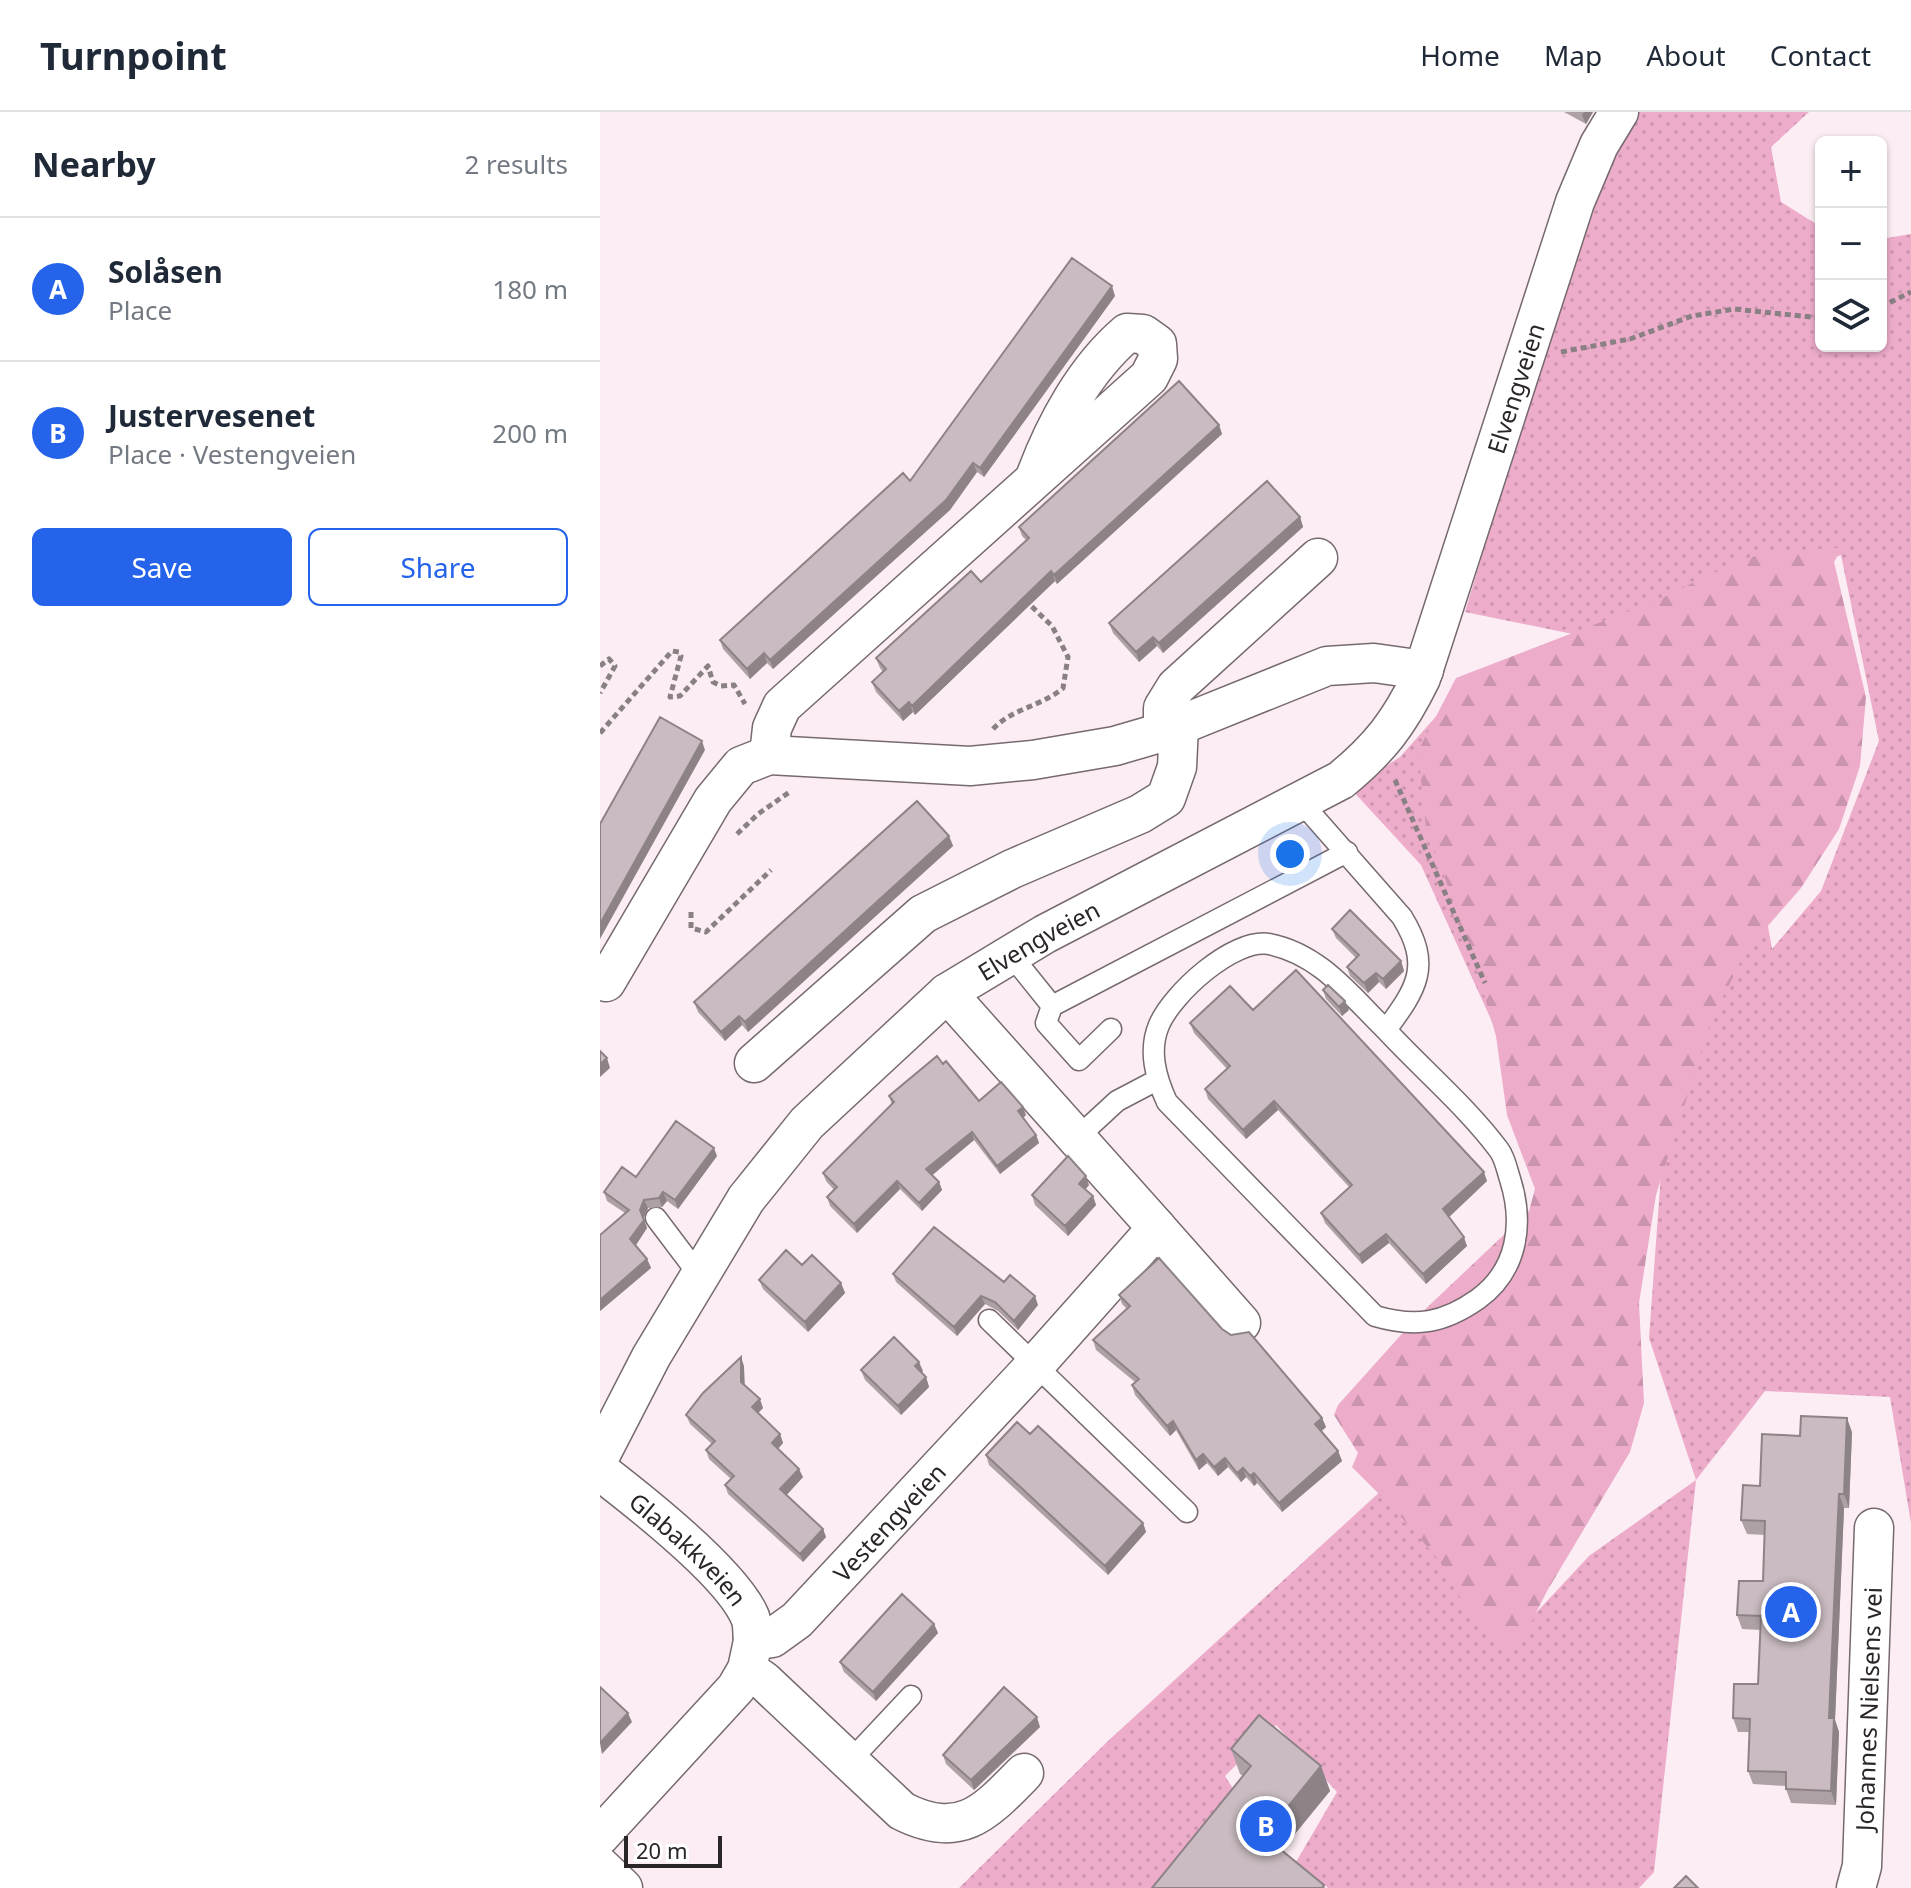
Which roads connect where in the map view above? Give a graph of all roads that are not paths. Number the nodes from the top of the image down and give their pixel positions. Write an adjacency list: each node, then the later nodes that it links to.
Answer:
1 (1619, 112): 4 (street, Elvengveien)
2 (1036, 475): 6 (street)
3 (1318, 558): 5 (street)
4 (1424, 670): 5 (street); 7 (street, Elvengveien)
5 (1171, 729): 6 (street); 15 (street)
6 (771, 742): 10 (street)
7 (1301, 802): 8 (lane); 9 (street, Elvengveien)
8 (1347, 852): 12 (lane); 14 (lane)
9 (1011, 955): 11 (street, Elvengveien); 12 (lane)
10 (606, 982)
11 (947, 993): 17 (street); 20 (street, Elvengveien)
12 (1052, 1006): 13 (lane)
13 (1111, 1029)
14 (1386, 1030): 16 (lane); 16 (lane)
15 (754, 1063)
16 (1157, 1080): 17 (lane)
17 (1078, 1137): 19 (street)
18 (656, 1218): 20 (lane)
19 (1157, 1228): 22 (street); 23 (street, Vestengveien)
20 (699, 1275): 24 (street, Elvengveien)
21 (989, 1320): 23 (lane)
22 (1241, 1323)
23 (1035, 1365): 26 (lane); 28 (street, Vestengveien)
24 (600, 1456)
25 (600, 1471): 28 (street, Glabakkveien)
26 (1187, 1512)
27 (1874, 1528): 35 (street, Johannes Nielsens vei)
28 (750, 1655): 30 (street); 32 (street, Vestengveien)
29 (911, 1696): 30 (lane)
30 (850, 1761): 31 (street)
31 (1024, 1773)
32 (600, 1836)
33 (600, 1866): 34 (street)
34 (623, 1888)
35 (1856, 1888)

